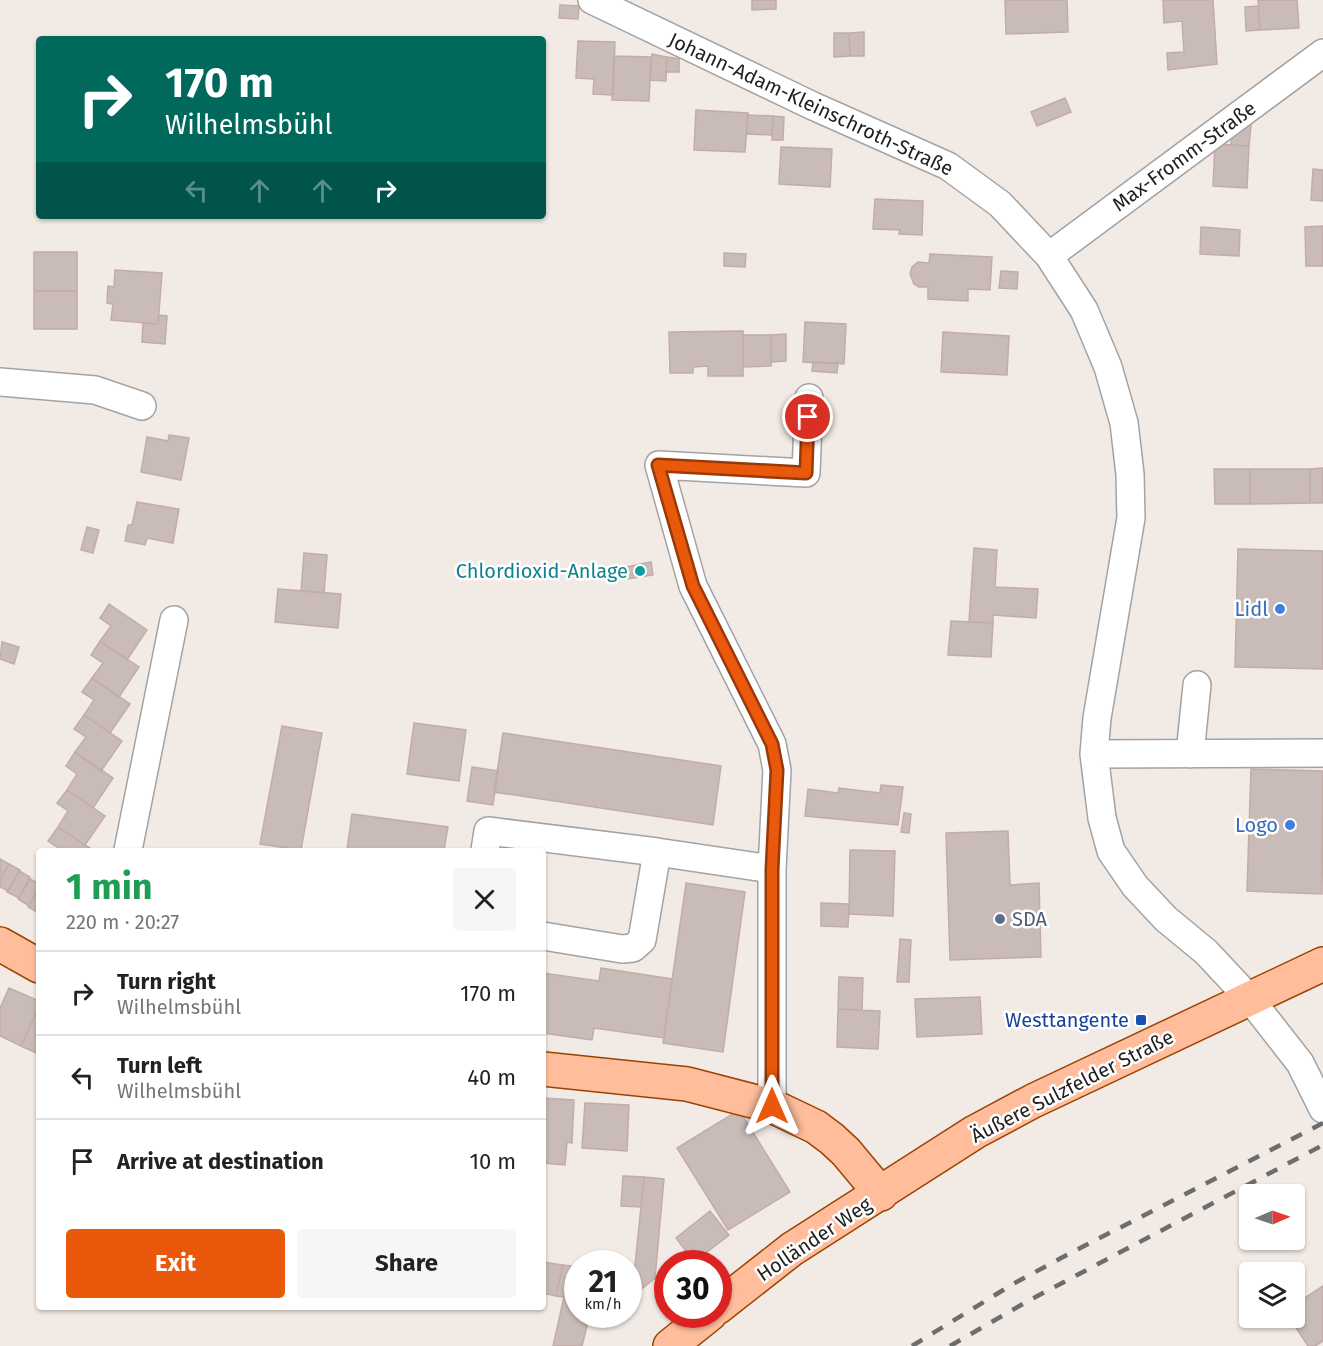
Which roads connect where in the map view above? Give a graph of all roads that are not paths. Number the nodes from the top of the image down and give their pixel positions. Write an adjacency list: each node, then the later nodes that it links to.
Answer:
1 (592, 0): 3 (street, Johann-Adam-Kleinschroth-Straße)
2 (1322, 56): 3 (street, Max-Fromm-Straße)
3 (1049, 256): 10 (street, Johann-Adam-Kleinschroth-Straße)
4 (0, 382): 6 (street)
5 (809, 398): 15 (street)
6 (142, 406)
7 (174, 620): 12 (street)
8 (1197, 685): 11 (street)
9 (1323, 753): 11 (street)
10 (1094, 754): 11 (street); 20 (street, Johann-Adam-Kleinschroth-Straße)
11 (1190, 754)
12 (128, 848)
13 (485, 848): 14 (street)
14 (657, 852): 15 (street); 16 (street)
15 (772, 869): 22 (street)
16 (546, 936)
17 (0, 944): 18 (main road)
18 (36, 964)
19 (1323, 964): 20 (main road)
20 (1250, 999): 23 (street, Johann-Adam-Kleinschroth-Straße); 24 (main road, Äußere Sulzfelder Straße)
21 (546, 1069): 22 (main road)
22 (772, 1106): 24 (main road)
23 (1323, 1109)
24 (881, 1194): 25 (main road, Holländer Weg)
25 (732, 1296)
26 (692, 1328): 27 (main road)
27 (670, 1346)

